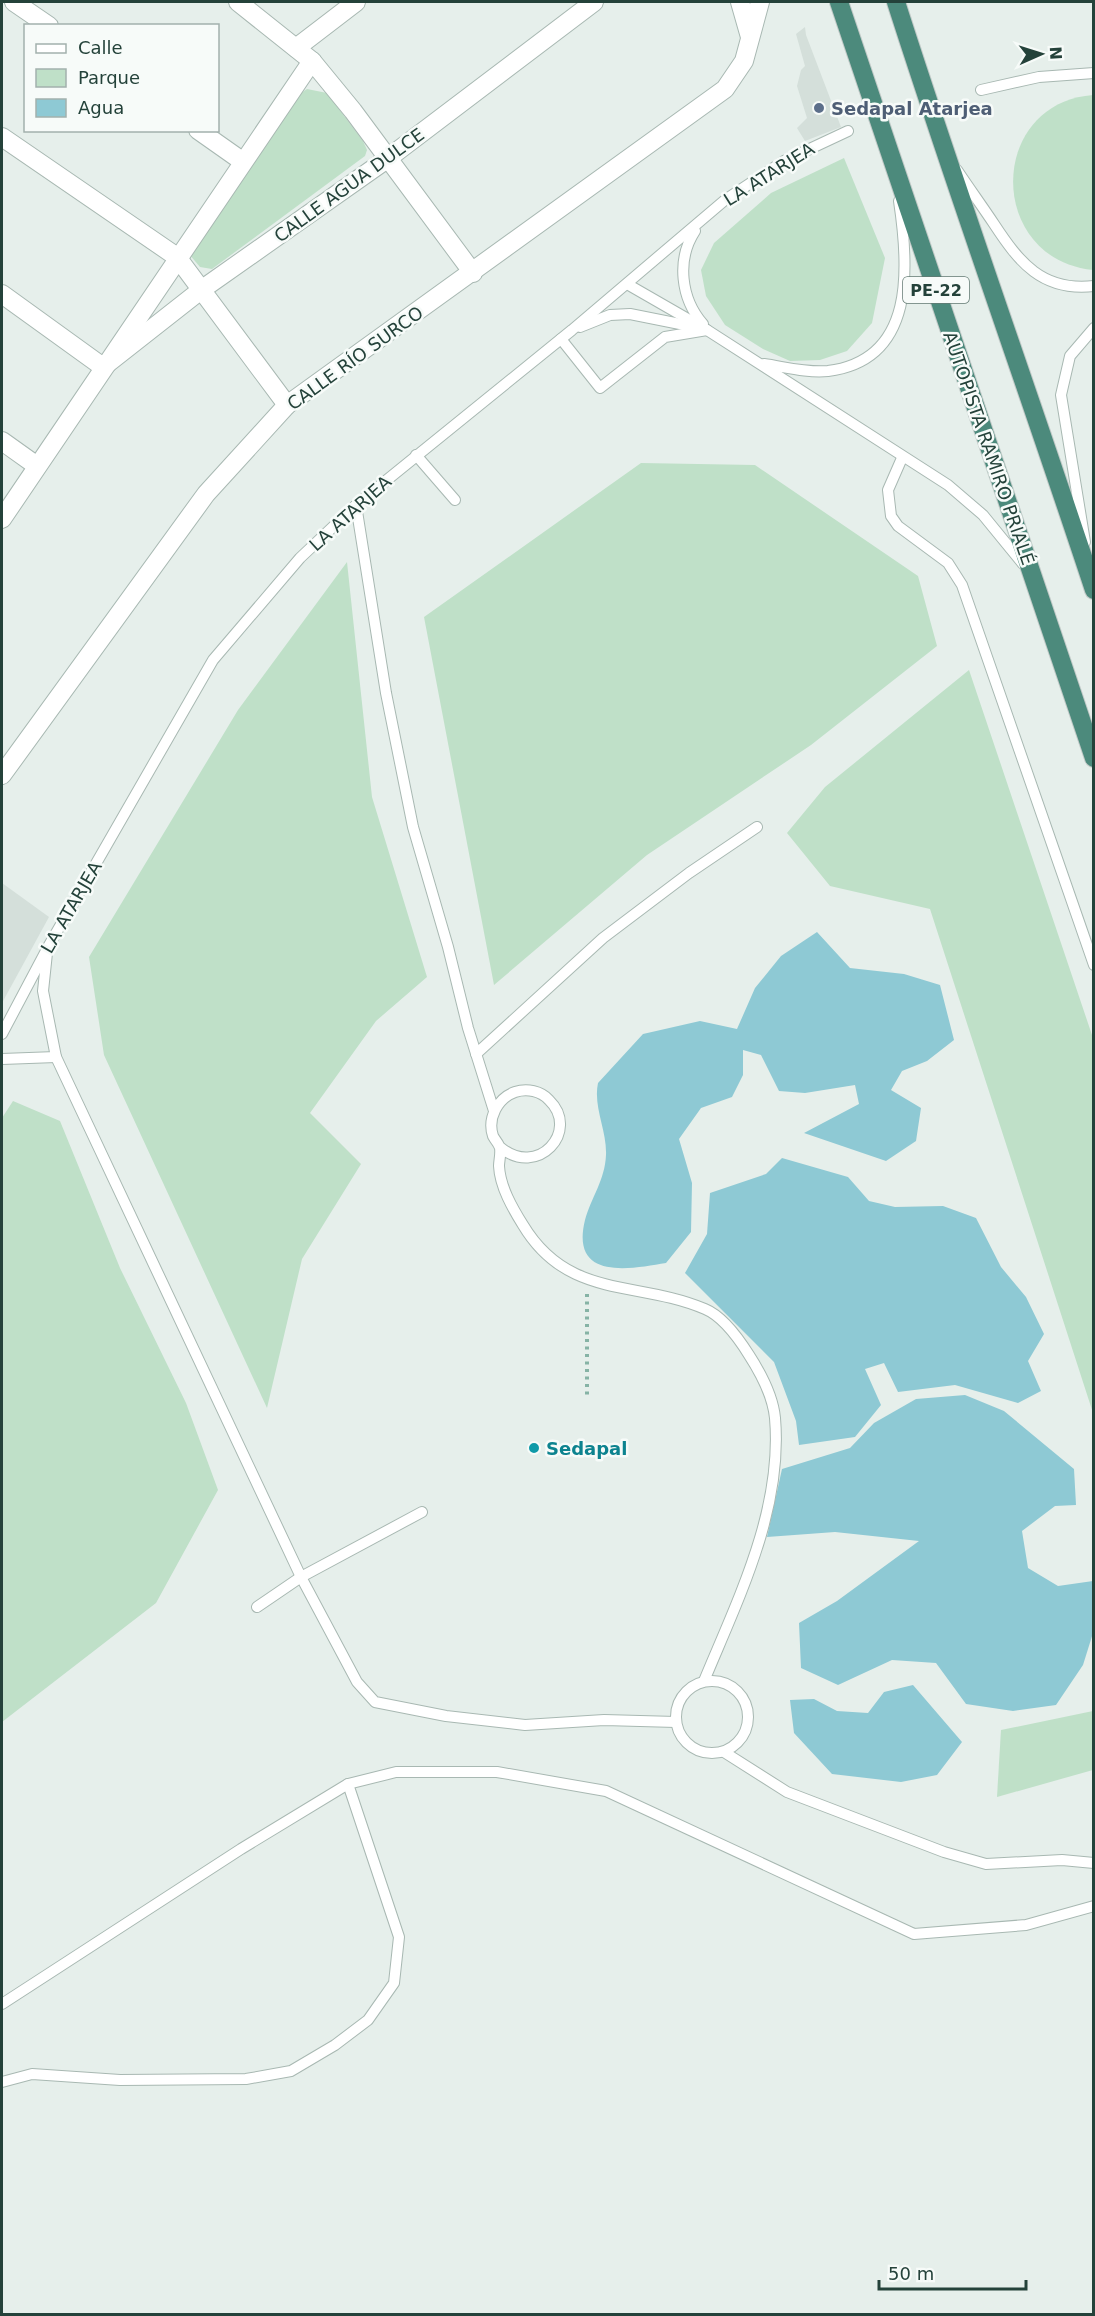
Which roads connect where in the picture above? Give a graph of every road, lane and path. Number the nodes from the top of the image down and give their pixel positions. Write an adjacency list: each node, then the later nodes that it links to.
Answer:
1 (15, 2): 9 (street)
2 (238, 2): 11 (street)
3 (356, 2): 11 (street)
4 (594, 2): 19 (street, CALLE AGUA DULCE)
5 (740, 2): 10 (street)
6 (760, 2): 10 (street, CALLE RÍO SURCO)
7 (838, 2): 21 (highway, AUTOPISTA RAMIRO PRIALÉ / PE-22)
8 (896, 2): 18 (highway, PE-22)
9 (46, 24)
10 (751, 39): 24 (street, CALLE RÍO SURCO)
11 (296, 48): 12 (street)
12 (312, 61): 19 (street); 20 (street, CALLE AGUA DULCE)
13 (1094, 73): 14 (lane)
14 (981, 90)
15 (848, 131): 22 (lane, LA ATARJEA)
16 (201, 132): 20 (street)
17 (2, 137): 23 (street)
18 (943, 149): 26 (lane); 44 (highway, PE-22)
19 (387, 159): 24 (street); 27 (street, CALLE AGUA DULCE)
20 (242, 161): 23 (street, CALLE AGUA DULCE)
21 (894, 165): 33 (lane); 43 (highway, AUTOPISTA RAMIRO PRIALÉ / PE-22)
22 (700, 223): 25 (lane, LA ATARJEA); 31 (lane)
23 (177, 257): 27 (street); 34 (street, CALLE AGUA DULCE)
24 (473, 273): 35 (street, CALLE RÍO SURCO)
25 (627, 284): 30 (lane, LA ATARJEA); 31 (lane)
26 (1094, 286)
27 (201, 290): 34 (street, CALLE AGUA DULCE); 35 (street)
28 (2, 294): 34 (street)
29 (1094, 328): 44 (lane)
30 (572, 330): 31 (lane); 32 (lane, LA ATARJEA)
31 (707, 330): 32 (lane); 33 (lane)
32 (561, 339): 37 (lane, LA ATARJEA)
33 (759, 363): 38 (lane)
34 (103, 367): 39 (street, CALLE AGUA DULCE)
35 (287, 405): 46 (street, CALLE RÍO SURCO)
36 (2, 441): 39 (street)
37 (416, 455): 40 (lane); 41 (lane, LA ATARJEA)
38 (902, 458): 43 (lane); 49 (lane)
39 (37, 466): 42 (street, CALLE AGUA DULCE)
40 (455, 500)
41 (356, 506): 48 (lane, LA ATARJEA); 51 (lane)
42 (2, 519)
43 (1034, 578): 45 (highway, AUTOPISTA RAMIRO PRIALÉ / PE-22)
44 (1094, 590)
45 (1094, 758)
46 (2, 775)
47 (757, 827): 51 (lane)
48 (48, 947): 50 (lane, LA ATARJEA); 52 (lane)
49 (1094, 965)
50 (2, 1034)
51 (476, 1054): 54 (lane)
52 (56, 1057): 53 (lane); 59 (lane)
53 (2, 1059)
54 (494, 1111): 55 (lane); 55 (lane)
55 (500, 1147): 56 (lane)
56 (588, 1281): 57 (path); 61 (lane)
57 (587, 1396)
58 (422, 1512): 59 (lane)
59 (301, 1577): 60 (lane); 62 (lane)
60 (257, 1607)
61 (704, 1681): 62 (lane); 63 (lane)
62 (676, 1722): 63 (lane)
63 (724, 1752): 65 (lane)
64 (348, 1784): 66 (lane); 67 (lane); 68 (lane)
65 (1094, 1863)
66 (1094, 1906)
67 (2, 2004)
68 (2, 2082)

